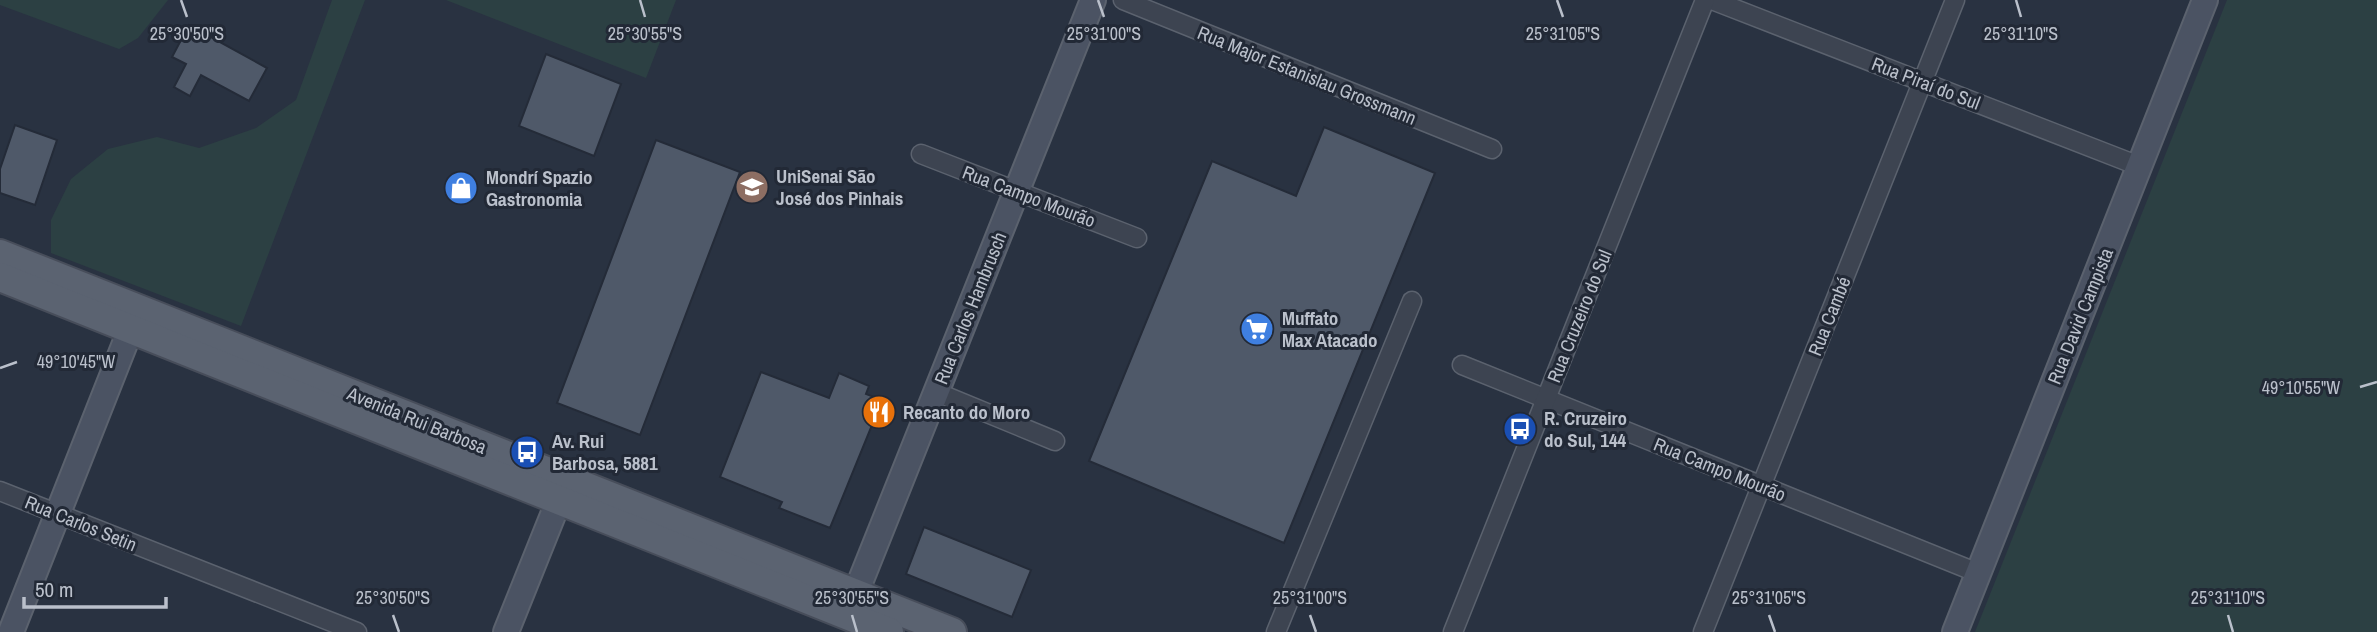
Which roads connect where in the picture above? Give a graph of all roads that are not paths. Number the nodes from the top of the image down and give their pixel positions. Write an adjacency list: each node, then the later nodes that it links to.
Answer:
1 (1093, 0): 11 (street, Rua Carlos Hambrusch)
2 (1123, 0): 8 (street, Rua Major Estanislau Grossmann)
3 (1705, 0): 19 (street, Rua Cruzeiro do Sul)
4 (1712, 0): 7 (street, Rua Piraí do Sul)
5 (1955, 0): 7 (street, Rua Cambé)
6 (2205, 0): 10 (street, Rua David Campista)
7 (1922, 82): 10 (street, Rua Piraí do Sul); 21 (street, Rua Cambé)
8 (1492, 149)
9 (921, 154): 11 (street, Rua Campo Mourão)
10 (2139, 166): 25 (street, Rua David Campista)
11 (1016, 191): 12 (street, Rua Campo Mourão); 18 (street, Rua Carlos Hambrusch)
12 (1137, 239)
13 (0, 254): 16 (main road, Avenida Rui Barbosa)
14 (0, 277): 16 (main road, Avenida Rui Barbosa)
15 (1412, 300): 32 (street)
16 (135, 320): 23 (main road, Avenida Rui Barbosa); 24 (street); 26 (main road, Avenida Rui Barbosa)
17 (1462, 365): 19 (street, Rua Campo Mourão)
18 (936, 392): 20 (street); 26 (street, Rua Carlos Hambrusch)
19 (1546, 399): 21 (street, Rua Campo Mourão); 33 (street, Rua Cruzeiro do Sul)
20 (1055, 441)
21 (1761, 486): 25 (street, Rua Campo Mourão); 34 (street, Rua Cambé)
22 (0, 491): 24 (street, Rua Carlos Setin)
23 (559, 500): 26 (main road, Avenida Rui Barbosa); 29 (street)
24 (58, 514): 27 (street); 28 (street, Rua Carlos Setin)
25 (1978, 573): 35 (street, Rua David Campista)
26 (851, 605): 30 (main road, Avenida Rui Barbosa); 31 (main road, Avenida Rui Barbosa)
27 (11, 632)
28 (357, 632)
29 (506, 632)
30 (889, 632)
31 (951, 632)
32 (1276, 632)
33 (1453, 632)
34 (1703, 632)
35 (1955, 632)

